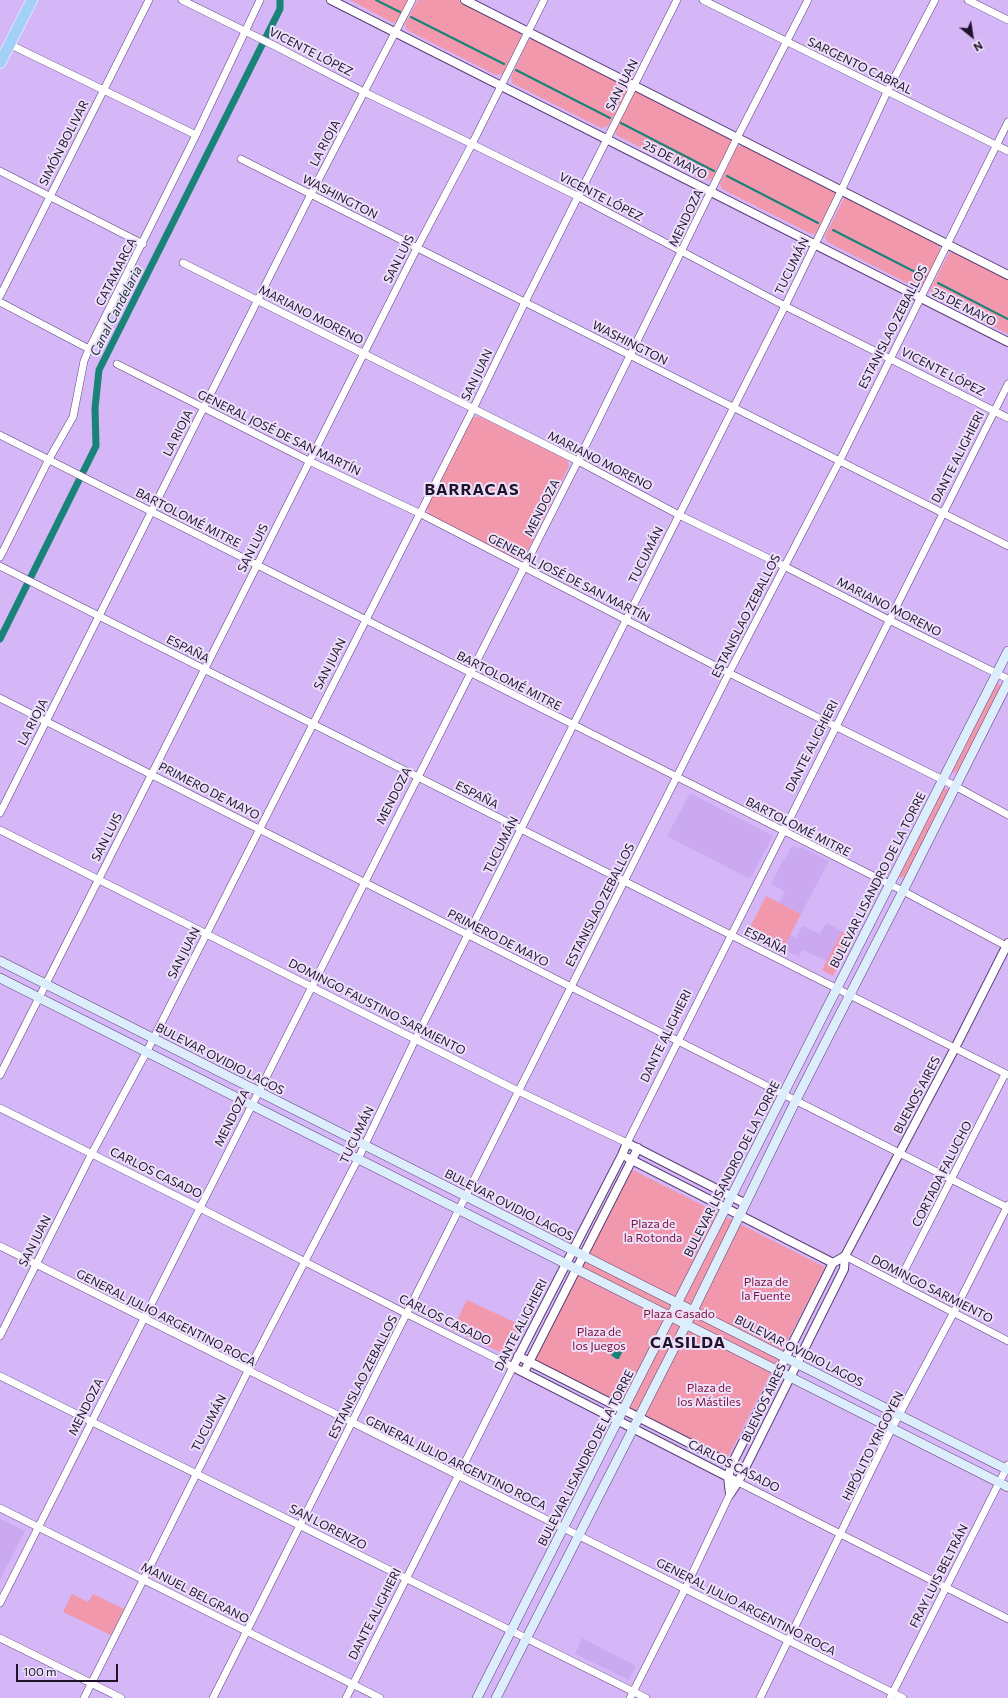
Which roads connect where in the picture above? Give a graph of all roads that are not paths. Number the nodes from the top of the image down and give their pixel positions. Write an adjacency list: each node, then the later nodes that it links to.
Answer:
1 (32, 0): 19 (highway)
2 (149, 0): 23 (street, SIMÓN BOLIVAR)
3 (182, 0): 15 (street, VICENTE LÓPEZ)
4 (260, 0): 15 (street, CATAMARCA)
5 (332, 0): 16 (street, 25 DE MAYO)
6 (412, 0): 16 (street, LA RIOJA)
7 (465, 0): 17 (street)
8 (544, 0): 17 (street, SAN LUIS)
9 (677, 0): 22 (street, SAN JUAN)
10 (702, 0): 18 (street, SARGENTO CABRAL)
11 (808, 0): 18 (street, MENDOZA)
12 (935, 0): 25 (street, TUCUMÁN)
13 (968, 0): 14 (street)
14 (1008, 20)
15 (245, 32): 24 (street, VICENTE LÓPEZ); 27 (street, CATAMARCA)
16 (395, 32): 21 (street, 25 DE MAYO); 24 (street, LA RIOJA)
17 (527, 32): 21 (street, SAN LUIS); 22 (street)
18 (787, 42): 25 (street, SARGENTO CABRAL); 28 (street, MENDOZA)
19 (9, 44): 20 (highway); 23 (street)
20 (0, 63)
21 (501, 86): 29 (street, 25 DE MAYO); 30 (street, SAN LUIS)
22 (634, 86): 28 (street); 29 (street, SAN JUAN)
23 (103, 90): 27 (street); 38 (street, SIMÓN BOLIVAR)
24 (364, 92): 30 (street, VICENTE LÓPEZ); 37 (street, LA RIOJA)
25 (887, 92): 31 (street, SARGENTO CABRAL); 35 (street, TUCUMÁN)
26 (1008, 122): 31 (street, ESTANISLAO ZEBALLOS)
27 (196, 135): 40 (street, CATAMARCA)
28 (737, 138): 35 (street); 36 (street, MENDOZA)
29 (607, 139): 36 (street, 25 DE MAYO); 39 (street, SAN JUAN)
30 (472, 144): 39 (street, VICENTE LÓPEZ); 43 (street, SAN LUIS)
31 (996, 145): 32 (street, SARGENTO CABRAL); 42 (street, ESTANISLAO ZEBALLOS)
32 (1008, 151)
33 (241, 159): 37 (street, WASHINGTON)
34 (0, 171): 38 (street)
35 (841, 191): 41 (street, TUCUMÁN); 42 (street)
36 (710, 192): 41 (street, 25 DE MAYO); 44 (street, MENDOZA)
37 (311, 194): 43 (street, WASHINGTON); 49 (street, LA RIOJA)
38 (49, 196): 40 (street); 47 (street, SIMÓN BOLIVAR)
39 (577, 196): 44 (street, VICENTE LÓPEZ); 51 (street, SAN JUAN)
40 (143, 244): 54 (street, CATAMARCA)
41 (814, 244): 48 (street, 25 DE MAYO); 52 (street, TUCUMÁN)
42 (947, 245): 46 (street); 48 (street, ESTANISLAO ZEBALLOS)
43 (417, 248): 51 (street, WASHINGTON); 55 (street, SAN LUIS)
44 (682, 251): 52 (street, VICENTE LÓPEZ); 56 (street, MENDOZA)
45 (183, 263): 49 (street, MARIANO MORENO)
46 (1008, 276)
47 (0, 296)
48 (921, 298): 53 (street, 25 DE MAYO); 57 (street, ESTANISLAO ZEBALLOS)
49 (257, 300): 55 (street, MARIANO MORENO); 60 (street, LA RIOJA)
50 (0, 302): 54 (street)
51 (524, 302): 56 (street, WASHINGTON); 61 (street, SAN JUAN)
52 (785, 306): 57 (street, VICENTE LÓPEZ); 62 (street, TUCUMÁN)
53 (1008, 342)
54 (89, 349): 66 (street, CATAMARCA)
55 (364, 354): 61 (street, MARIANO MORENO); 68 (street, SAN LUIS)
56 (629, 355): 62 (street, WASHINGTON); 69 (street, MENDOZA)
57 (890, 358): 63 (street, VICENTE LÓPEZ); 67 (street, ESTANISLAO ZEBALLOS)
58 (118, 364): 60 (street, GENERAL JOSÉ DE SAN MARTÍN)
59 (1008, 384): 63 (street, DANTE ALIGHIERI)
60 (203, 407): 68 (street, GENERAL JOSÉ DE SAN MARTÍN); 70 (street, LA RIOJA)
61 (472, 409): 69 (street, MARIANO MORENO); 71 (street, SAN JUAN)
62 (733, 409): 67 (street, WASHINGTON); 73 (street, TUCUMÁN)
63 (994, 411): 64 (street, VICENTE LÓPEZ); 72 (street, DANTE ALIGHIERI)
64 (1008, 418)
65 (0, 435): 66 (street, BARTOLOMÉ MITRE)
66 (49, 459): 70 (street, BARTOLOMÉ MITRE); 75 (street, CATAMARCA)
67 (840, 460): 72 (street, WASHINGTON); 78 (street, ESTANISLAO ZEBALLOS)
68 (310, 461): 71 (street, GENERAL JOSÉ DE SAN MARTÍN); 76 (street, SAN LUIS)
69 (578, 461): 73 (street, MARIANO MORENO); 79 (street, MENDOZA)
70 (151, 512): 76 (street, BARTOLOMÉ MITRE); 80 (street, LA RIOJA)
71 (419, 513): 79 (street, GENERAL JOSÉ DE SAN MARTÍN); 81 (street, SAN JUAN)
72 (942, 514): 74 (street, WASHINGTON); 83 (street, DANTE ALIGHIERI)
73 (679, 515): 78 (street, MARIANO MORENO); 82 (street, TUCUMÁN)
74 (1008, 546)
75 (0, 557)
76 (257, 565): 81 (street, BARTOLOMÉ MITRE); 85 (street, SAN LUIS)
77 (0, 566): 80 (street, ESPAÑA)
78 (784, 566): 83 (street, MARIANO MORENO); 87 (street, ESTANISLAO ZEBALLOS)
79 (524, 567): 82 (street, GENERAL JOSÉ DE SAN MARTÍN); 86 (street, MENDOZA)
80 (99, 616): 85 (street, ESPAÑA); 92 (street, LA RIOJA)
81 (364, 620): 86 (street, BARTOLOMÉ MITRE); 93 (street, SAN JUAN)
82 (626, 620): 87 (street, GENERAL JOSÉ DE SAN MARTÍN); 94 (street, TUCUMÁN)
83 (889, 620): 88 (street, MARIANO MORENO); 95 (street, DANTE ALIGHIERI)
84 (1008, 651): 88 (main road, BULEVAR LISANDRO DE LA TORRE)
85 (204, 669): 93 (street, ESPAÑA); 96 (street, SAN LUIS)
86 (469, 672): 94 (street, BARTOLOMÉ MITRE); 97 (street, MENDOZA)
87 (729, 673): 95 (street, GENERAL JOSÉ DE SAN MARTÍN); 98 (street, ESTANISLAO ZEBALLOS)
88 (997, 674): 89 (street, MARIANO MORENO); 99 (main road, BULEVAR LISANDRO DE LA TORRE)
89 (1008, 679)
90 (1008, 682): 100 (main road)
91 (0, 698): 92 (street, PRIMERO DE MAYO)
92 (46, 721): 96 (street, PRIMERO DE MAYO); 101 (street, LA RIOJA)
93 (312, 724): 97 (street, ESPAÑA); 103 (street, SAN JUAN)
94 (574, 726): 98 (street, BARTOLOMÉ MITRE); 105 (street, TUCUMÁN)
95 (835, 727): 99 (street, GENERAL JOSÉ DE SAN MARTÍN); 106 (street, DANTE ALIGHIERI)
96 (151, 774): 103 (street, PRIMERO DE MAYO); 107 (street, SAN LUIS)
97 (417, 777): 105 (street, ESPAÑA); 108 (street, MENDOZA)
98 (676, 777): 106 (street, BARTOLOMÉ MITRE); 109 (street, ESTANISLAO ZEBALLOS)
99 (942, 780): 100 (street, GENERAL JOSÉ DE SAN MARTÍN); 110 (main road, BULEVAR LISANDRO DE LA TORRE)
100 (955, 786): 102 (street, GENERAL JOSÉ DE SAN MARTÍN); 111 (main road)
101 (0, 813)
102 (1008, 815)
103 (259, 829): 108 (street, PRIMERO DE MAYO); 112 (street, SAN JUAN)
104 (0, 830): 107 (street, DOMINGO FAUSTINO SARMIENTO)
105 (521, 830): 109 (street, ESPAÑA); 113 (street, TUCUMÁN)
106 (782, 831): 110 (street, BARTOLOMÉ MITRE); 114 (street, DANTE ALIGHIERI)
107 (98, 880): 112 (street, DOMINGO FAUSTINO SARMIENTO); 118 (street, SAN LUIS)
108 (364, 882): 113 (street, PRIMERO DE MAYO); 119 (street, MENDOZA)
109 (624, 882): 114 (street, ESPAÑA); 120 (street, ESTANISLAO ZEBALLOS)
110 (890, 884): 111 (street, BARTOLOMÉ MITRE); 121 (main road, BULEVAR LISANDRO DE LA TORRE)
111 (904, 891): 115 (street, BARTOLOMÉ MITRE); 122 (main road)
112 (206, 934): 119 (street, DOMINGO FAUSTINO SARMIENTO); 124 (street, SAN JUAN)
113 (468, 935): 120 (street, PRIMERO DE MAYO); 125 (street, TUCUMÁN)
114 (730, 936): 121 (street, ESPAÑA); 126 (street, DANTE ALIGHIERI)
115 (1008, 945): 127 (street, BUENOS AIRES)
116 (0, 961): 118 (main road, BULEVAR OVIDIO LAGOS)
117 (0, 978): 123 (main road)
118 (45, 984): 123 (street, SAN LUIS); 124 (main road, BULEVAR OVIDIO LAGOS)
119 (311, 987): 125 (street, DOMINGO FAUSTINO SARMIENTO); 131 (street, MENDOZA)
120 (571, 987): 126 (street, PRIMERO DE MAYO); 132 (street, ESTANISLAO ZEBALLOS)
121 (837, 989): 122 (street, ESPAÑA); 133 (main road, BULEVAR LISANDRO DE LA TORRE)
122 (850, 995): 127 (street, ESPAÑA); 134 (main road)
123 (38, 997): 128 (main road); 129 (street, SAN LUIS)
124 (153, 1038): 128 (street, SAN JUAN); 131 (main road, BULEVAR OVIDIO LAGOS)
125 (415, 1040): 132 (street, DOMINGO FAUSTINO SARMIENTO); 138 (street, TUCUMÁN)
126 (677, 1041): 133 (street, PRIMERO DE MAYO); 137 (street, DANTE ALIGHIERI)
127 (955, 1048): 130 (street, ESPAÑA); 140 (street, BUENOS AIRES)
128 (147, 1051): 135 (main road); 141 (street, SAN JUAN)
129 (0, 1075)
130 (1006, 1075): 145 (street, CORTADA FALUCHO)
131 (258, 1091): 135 (street, MENDOZA); 138 (main road, BULEVAR OVIDIO LAGOS)
132 (518, 1091): 137 (street, DOMINGO FAUSTINO SARMIENTO); 146 (street, ESTANISLAO ZEBALLOS)
133 (784, 1094): 134 (street, PRIMERO DE MAYO); 147 (main road, BULEVAR LISANDRO DE LA TORRE)
134 (796, 1100): 140 (street, PRIMERO DE MAYO); 148 (main road)
135 (251, 1105): 143 (main road); 150 (street, MENDOZA)
136 (0, 1108): 141 (street, CARLOS CASADO)
137 (627, 1142): 139 (street, DOMINGO FAUSTINO SARMIENTO); 142 (street, DANTE ALIGHIERI)
138 (364, 1145): 143 (street, TUCUMÁN); 146 (main road, BULEVAR OVIDIO LAGOS)
139 (638, 1148): 144 (street, DANTE ALIGHIERI); 147 (street, DOMINGO FAUSTINO SARMIENTO)
140 (900, 1152): 145 (street, PRIMERO DE MAYO); 157 (street, BUENOS AIRES)
141 (91, 1155): 150 (street, CARLOS CASADO); 161 (street, SAN JUAN)
142 (622, 1155): 144 (street); 155 (street, DANTE ALIGHIERI)
143 (358, 1159): 152 (main road); 158 (street, TUCUMÁN)
144 (632, 1160): 151 (street); 156 (street, DANTE ALIGHIERI)
145 (952, 1178): 149 (street, PRIMERO DE MAYO); 163 (street, CORTADA FALUCHO)
146 (466, 1196): 152 (street, ESTANISLAO ZEBALLOS); 155 (main road, BULEVAR OVIDIO LAGOS)
147 (732, 1197): 148 (street, DOMINGO FAUSTINO SARMIENTO); 151 (main road, BULEVAR LISANDRO DE LA TORRE)
148 (744, 1203): 153 (main road)
149 (1008, 1207): 166 (street, HIPÓLITO YRIGOYEN)
150 (200, 1208): 158 (street, CARLOS CASADO); 169 (street, MENDOZA)
151 (726, 1208): 153 (street); 164 (main road, BULEVAR LISANDRO DE LA TORRE)
152 (459, 1210): 159 (main road); 167 (street, ESTANISLAO ZEBALLOS)
153 (739, 1215): 160 (street); 165 (main road)
154 (0, 1246): 161 (street, GENERAL JULIO ARGENTINO ROCA)
155 (573, 1251): 156 (main road, BULEVAR OVIDIO LAGOS); 159 (street, DANTE ALIGHIERI)
156 (584, 1256): 162 (street, DANTE ALIGHIERI); 164 (main road, BULEVAR OVIDIO LAGOS)
157 (845, 1256): 160 (street); 163 (street, DOMINGO SARMIENTO); 176 (street, BUENOS AIRES)
158 (304, 1262): 167 (street, CARLOS CASADO); 179 (street, TUCUMÁN)
159 (566, 1263): 162 (main road); 173 (street, DANTE ALIGHIERI)
160 (833, 1263): 174 (street, BUENOS AIRES)
161 (36, 1264): 169 (street, GENERAL JULIO ARGENTINO ROCA); 171 (street, SAN JUAN)
162 (577, 1269): 168 (main road); 175 (street, DANTE ALIGHIERI)
163 (898, 1283): 166 (street, DOMINGO SARMIENTO)
164 (678, 1303): 165 (main road, BULEVAR OVIDIO LAGOS); 168 (main road, BULEVAR LISANDRO DE LA TORRE)
165 (693, 1311): 170 (main road); 174 (main road, BULEVAR OVIDIO LAGOS)
166 (954, 1312): 172 (street, DOMINGO SARMIENTO); 184 (street, HIPÓLITO YRIGOYEN)
167 (407, 1314): 177 (street, CARLOS CASADO); 188 (street, ESTANISLAO ZEBALLOS)
168 (671, 1316): 170 (main road); 183 (main road, BULEVAR LISANDRO DE LA TORRE)
169 (144, 1318): 179 (street, GENERAL JULIO ARGENTINO ROCA); 187 (street, MENDOZA)
170 (686, 1324): 178 (main road); 185 (main road)
171 (0, 1336)
172 (1008, 1341)
173 (518, 1356): 175 (street, CARLOS CASADO); 177 (street, DANTE ALIGHIERI)
174 (786, 1358): 176 (main road, BULEVAR OVIDIO LAGOS); 178 (street, BUENOS AIRES)
175 (530, 1361): 180 (street, DANTE ALIGHIERI); 183 (street, CARLOS CASADO)
176 (797, 1363): 182 (street, BUENOS AIRES); 184 (main road, BULEVAR OVIDIO LAGOS)
177 (513, 1366): 180 (street, CARLOS CASADO); 195 (street, DANTE ALIGHIERI)
178 (779, 1371): 182 (main road); 191 (street, BUENOS AIRES)
179 (248, 1372): 188 (street, GENERAL JULIO ARGENTINO ROCA); 194 (street, TUCUMÁN)
180 (524, 1372): 186 (street, CARLOS CASADO)
181 (0, 1376): 187 (street, SAN LORENZO)
182 (790, 1377): 190 (main road); 193 (street, BUENOS AIRES)
183 (624, 1409): 185 (street, CARLOS CASADO); 186 (main road, BULEVAR LISANDRO DE LA TORRE)
184 (900, 1415): 190 (street, HIPÓLITO YRIGOYEN); 192 (main road, BULEVAR OVIDIO LAGOS)
185 (639, 1416): 189 (main road); 191 (street, CARLOS CASADO)
186 (619, 1420): 189 (street, CARLOS CASADO); 204 (main road, BULEVAR LISANDRO DE LA TORRE)
187 (92, 1421): 194 (street, SAN LORENZO); 203 (street, MENDOZA)
188 (351, 1423): 195 (street, GENERAL JULIO ARGENTINO ROCA); 202 (street, ESTANISLAO ZEBALLOS)
189 (633, 1428): 196 (street, CARLOS CASADO); 206 (main road)
190 (892, 1428): 198 (main road); 205 (street, HIPÓLITO YRIGOYEN)
191 (732, 1464): 193 (street, CARLOS CASADO); 196 (street, BUENOS AIRES)
192 (1007, 1468): 198 (street, FRAY LUIS BELTRÁN)
193 (744, 1470): 197 (street, BUENOS AIRES)
194 (196, 1474): 202 (street, SAN LORENZO); 208 (street, TUCUMÁN)
195 (457, 1476): 204 (street, GENERAL JULIO ARGENTINO ROCA); 207 (street, DANTE ALIGHIERI)
196 (728, 1477): 197 (street, CARLOS CASADO); 200 (street, BUENOS AIRES)
197 (738, 1482): 200 (street, BUENOS AIRES); 205 (street, CARLOS CASADO)
198 (999, 1482): 199 (main road); 209 (street, FRAY LUIS BELTRÁN)
199 (1008, 1487)
200 (730, 1494): 210 (street, BUENOS AIRES)
201 (0, 1508): 203 (street, MANUEL BELGRANO)
202 (300, 1525): 207 (street, SAN LORENZO); 214 (street, ESTANISLAO ZEBALLOS)
203 (38, 1527): 208 (street, MANUEL BELGRANO); 211 (street, MENDOZA)
204 (563, 1528): 206 (street, GENERAL JULIO ARGENTINO ROCA); 213 (main road, BULEVAR LISANDRO DE LA TORRE)
205 (842, 1533): 209 (street, CARLOS CASADO); 217 (street, HIPÓLITO YRIGOYEN)
206 (578, 1536): 210 (street, GENERAL JULIO ARGENTINO ROCA); 216 (main road)
207 (406, 1578): 213 (street, SAN LORENZO); 219 (street, DANTE ALIGHIERI)
208 (144, 1580): 214 (street, MANUEL BELGRANO); 218 (street, TUCUMÁN)
209 (946, 1588): 212 (street, CARLOS CASADO); 221 (street, FRAY LUIS BELTRÁN)
210 (685, 1590): 217 (street, GENERAL JULIO ARGENTINO ROCA); 220 (street, BUENOS AIRES)
211 (0, 1603)
212 (1008, 1619)
213 (512, 1630): 216 (street, SAN LORENZO); 227 (main road, BULEVAR LISANDRO DE LA TORRE)
214 (246, 1631): 219 (street, MANUEL BELGRANO); 224 (street, ESTANISLAO ZEBALLOS)
215 (0, 1638): 218 (street)
216 (527, 1638): 220 (street, SAN LORENZO); 228 (main road)
217 (789, 1641): 221 (street, GENERAL JULIO ARGENTINO ROCA); 230 (street, HIPÓLITO YRIGOYEN)
218 (91, 1683): 222 (street, TUCUMÁN); 223 (street)
219 (352, 1685): 225 (street, DANTE ALIGHIERI); 226 (street, MANUEL BELGRANO)
220 (632, 1695): 229 (street, SAN LORENZO)
221 (891, 1695): 231 (street, GENERAL JULIO ARGENTINO ROCA)
222 (84, 1698)
223 (121, 1698)
224 (213, 1698)
225 (346, 1698)
226 (380, 1698)
227 (477, 1698)
228 (496, 1698)
229 (646, 1698)
230 (760, 1698)
231 (903, 1698)

